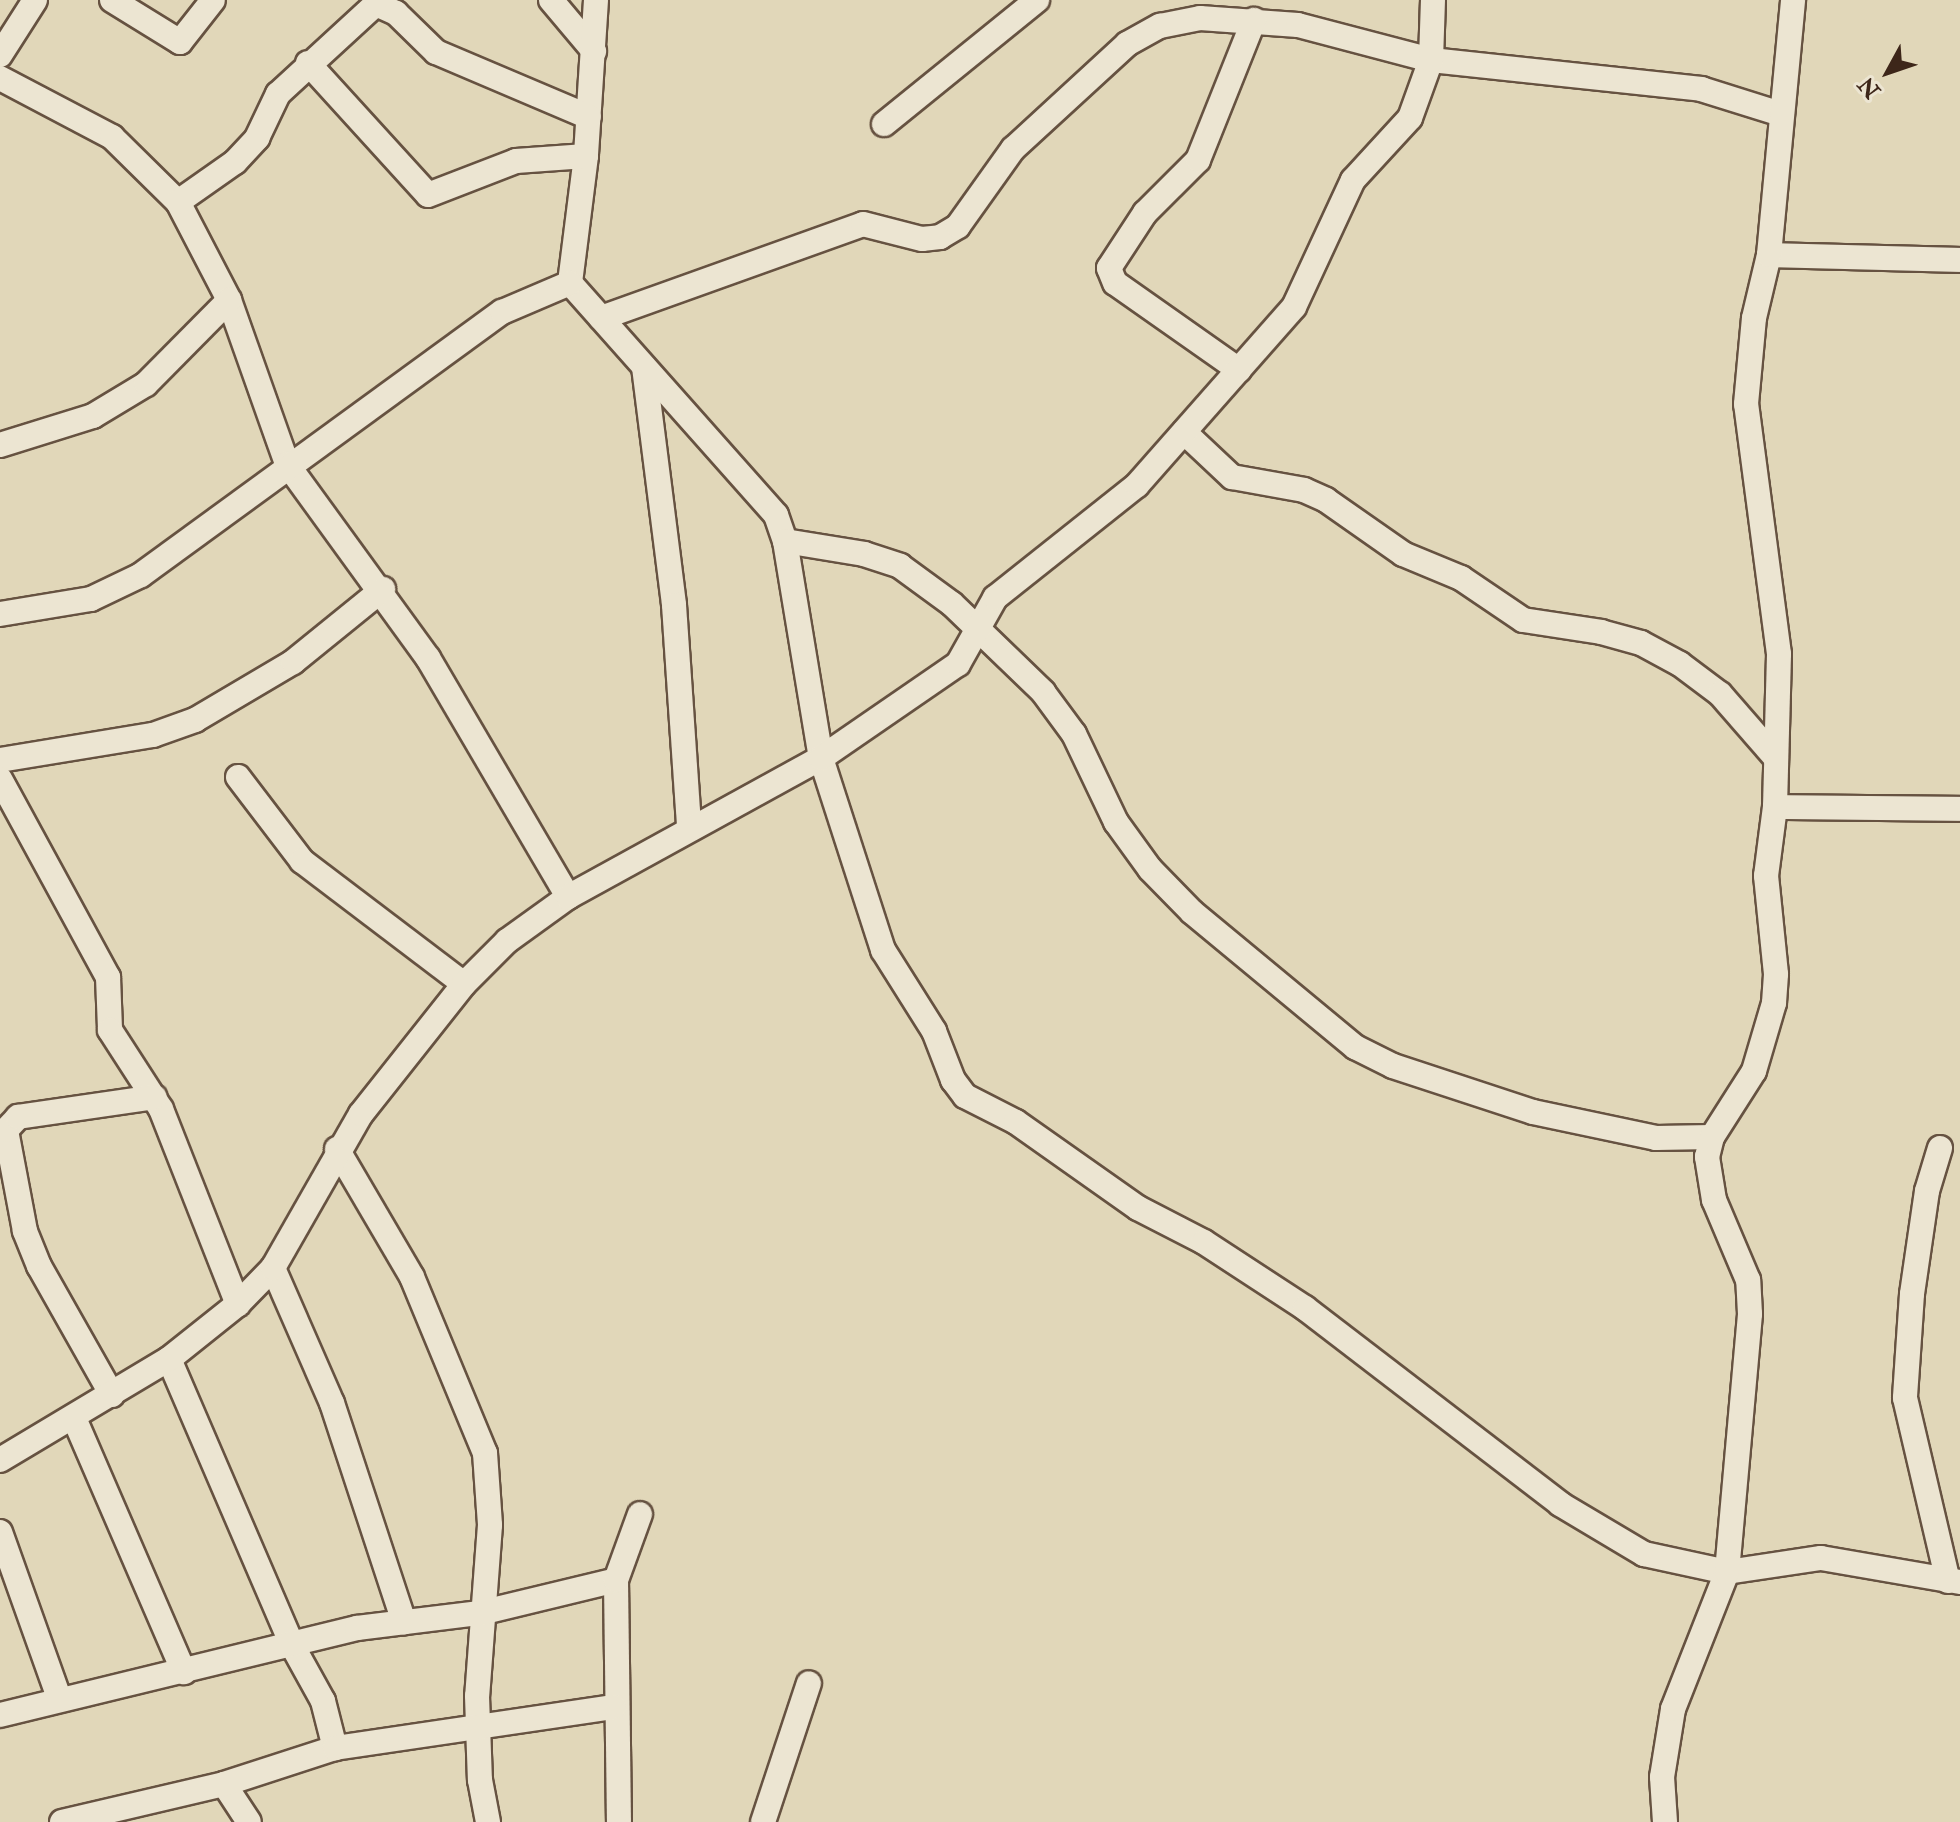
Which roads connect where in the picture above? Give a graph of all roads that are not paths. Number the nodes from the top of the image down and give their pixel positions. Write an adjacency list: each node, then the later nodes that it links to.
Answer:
1 (35, 0): 11 (street)
2 (112, 0): 3 (street)
3 (213, 0)
4 (551, 0): 10 (street)
5 (596, 0): 10 (street)
6 (1037, 0): 17 (street)
7 (1433, 0): 12 (street)
8 (1793, 0): 15 (street)
9 (1254, 20): 12 (street); 24 (street); 26 (street)
10 (594, 51): 16 (street)
11 (0, 55)
12 (1431, 60): 15 (street); 26 (street)
13 (308, 63): 16 (street); 18 (street); 19 (street)
14 (0, 78): 19 (street)
15 (1781, 114): 20 (street)
16 (589, 117): 18 (street)
17 (884, 124)
18 (586, 156): 22 (street)
19 (178, 202): 23 (street)
20 (1769, 255): 21 (street); 38 (street)
21 (1960, 260)
22 (570, 283): 24 (street); 29 (street)
23 (229, 300): 28 (street); 29 (street)
24 (601, 318): 25 (street)
25 (644, 367): 30 (street); 45 (street)
26 (1239, 370): 27 (street)
27 (1184, 432): 32 (street); 38 (street)
28 (0, 445)
29 (287, 464): 31 (street); 34 (street)
30 (785, 541): 33 (street); 39 (street)
31 (383, 589): 40 (street); 46 (street)
32 (995, 598): 33 (street); 35 (street)
33 (952, 604): 35 (street)
34 (0, 614)
35 (980, 630): 36 (street); 37 (street)
36 (1005, 657): 37 (street); 49 (street)
37 (958, 664): 39 (street)
38 (1774, 756): 43 (street)
39 (821, 758): 45 (street); 60 (street)
40 (0, 760)
41 (238, 777): 47 (street)
42 (0, 779): 48 (street)
43 (1775, 807): 44 (street); 49 (street)
44 (1960, 809)
45 (689, 827): 46 (street)
46 (568, 897): 47 (street)
47 (464, 984): 51 (street)
48 (155, 1097): 53 (street); 55 (street)
49 (1712, 1137): 60 (street)
50 (1940, 1148): 62 (street)
51 (337, 1149): 52 (street); 63 (street)
52 (273, 1268): 53 (street); 64 (street)
53 (238, 1304): 54 (street)
54 (169, 1359): 55 (street); 65 (street)
55 (112, 1395): 56 (street)
56 (74, 1418): 57 (street); 66 (street)
57 (0, 1460)
58 (640, 1514): 61 (street)
59 (0, 1532): 68 (street)
60 (1727, 1572): 62 (street); 79 (street)
61 (616, 1580): 63 (street); 69 (street)
62 (1954, 1581)
63 (480, 1613): 64 (street); 71 (street)
64 (404, 1622): 65 (street)
65 (292, 1645): 66 (street); 72 (street)
66 (184, 1672): 68 (street)
67 (809, 1683): 78 (street)
68 (59, 1698): 70 (street)
69 (614, 1707): 71 (street); 77 (street)
70 (0, 1715)
71 (477, 1727): 72 (street); 74 (street)
72 (335, 1748): 73 (street)
73 (224, 1784): 75 (street); 76 (street)
74 (484, 1821)
75 (62, 1822)
76 (249, 1822)
77 (619, 1822)
78 (763, 1822)
79 (1665, 1822)

